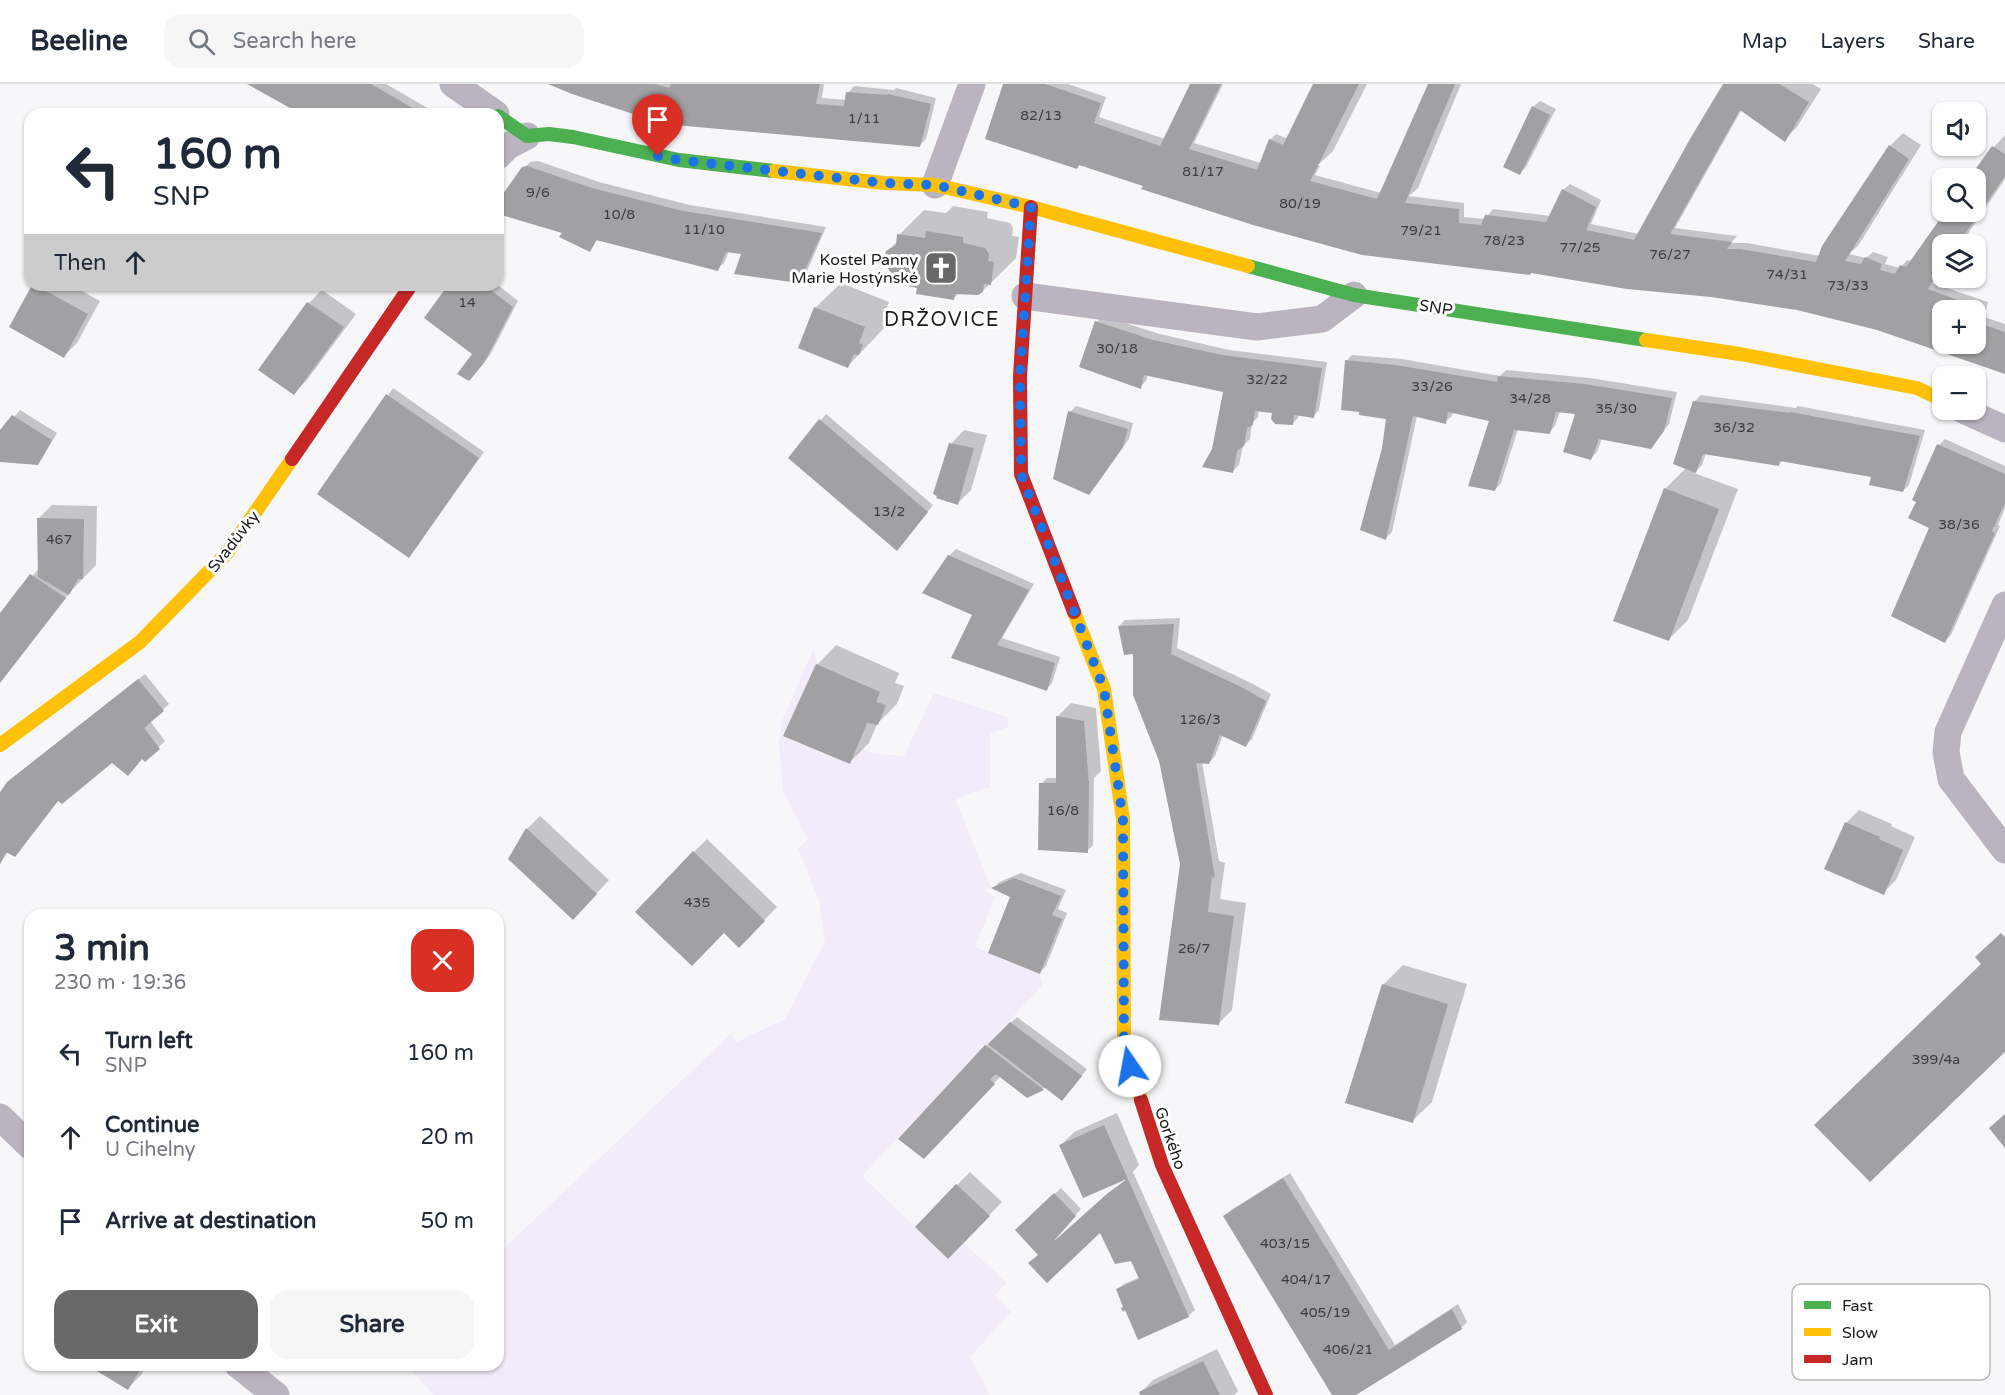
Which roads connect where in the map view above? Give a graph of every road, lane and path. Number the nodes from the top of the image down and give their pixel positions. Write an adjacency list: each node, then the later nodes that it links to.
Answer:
1 (453, 84): 3 (street)
2 (972, 84): 7 (street)
3 (487, 108)
4 (504, 120): 5 (street)
5 (527, 136): 6 (street); 7 (street, SNP)
6 (504, 150)
7 (935, 185): 8 (street, SNP)
8 (1031, 207): 10 (street, SNP); 11 (street, Gorkého)
9 (407, 291): 16 (street, Svadůvky)
10 (1354, 295): 11 (street); 12 (street, SNP)
11 (1026, 296): 22 (street, Gorkého)
12 (1932, 395)
13 (1985, 420): 14 (street)
14 (2005, 429)
15 (2005, 605): 17 (street)
16 (0, 745)
17 (2005, 850)
18 (0, 1117): 19 (street)
19 (24, 1140)
20 (246, 1371): 21 (street)
21 (276, 1395)
22 (1266, 1395)

